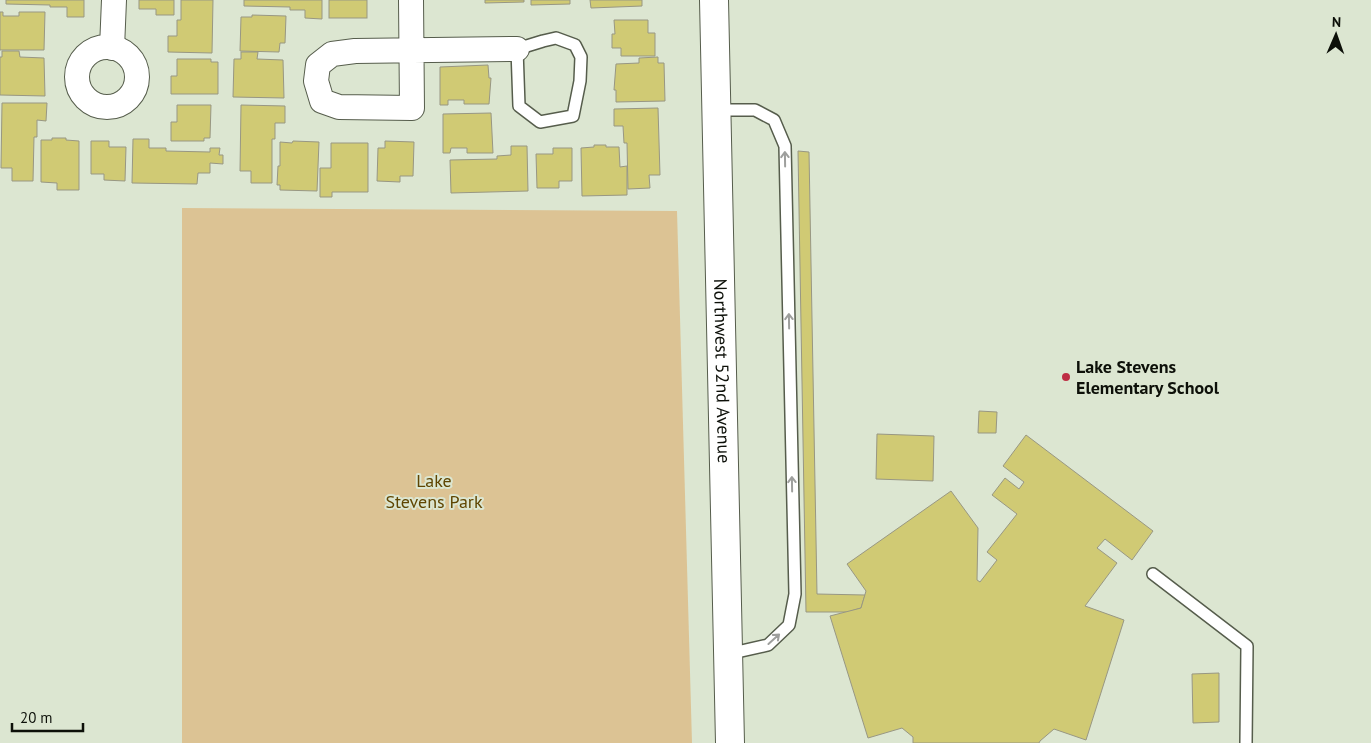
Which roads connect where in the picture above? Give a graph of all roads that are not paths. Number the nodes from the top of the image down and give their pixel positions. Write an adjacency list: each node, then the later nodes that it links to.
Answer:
1 (114, 0): 4 (street)
2 (411, 0): 6 (street)
3 (714, 0): 7 (street, Northwest 52nd Avenue)
4 (112, 48)
5 (517, 49): 5 (lane); 6 (street)
6 (412, 50): 6 (street)
7 (716, 110): 9 (street, Northwest 52nd Avenue); 9 (lane, one-way to 7)
8 (1153, 574): 11 (lane)
9 (728, 654): 10 (street, Northwest 52nd Avenue)
10 (730, 743)
11 (1246, 743)

